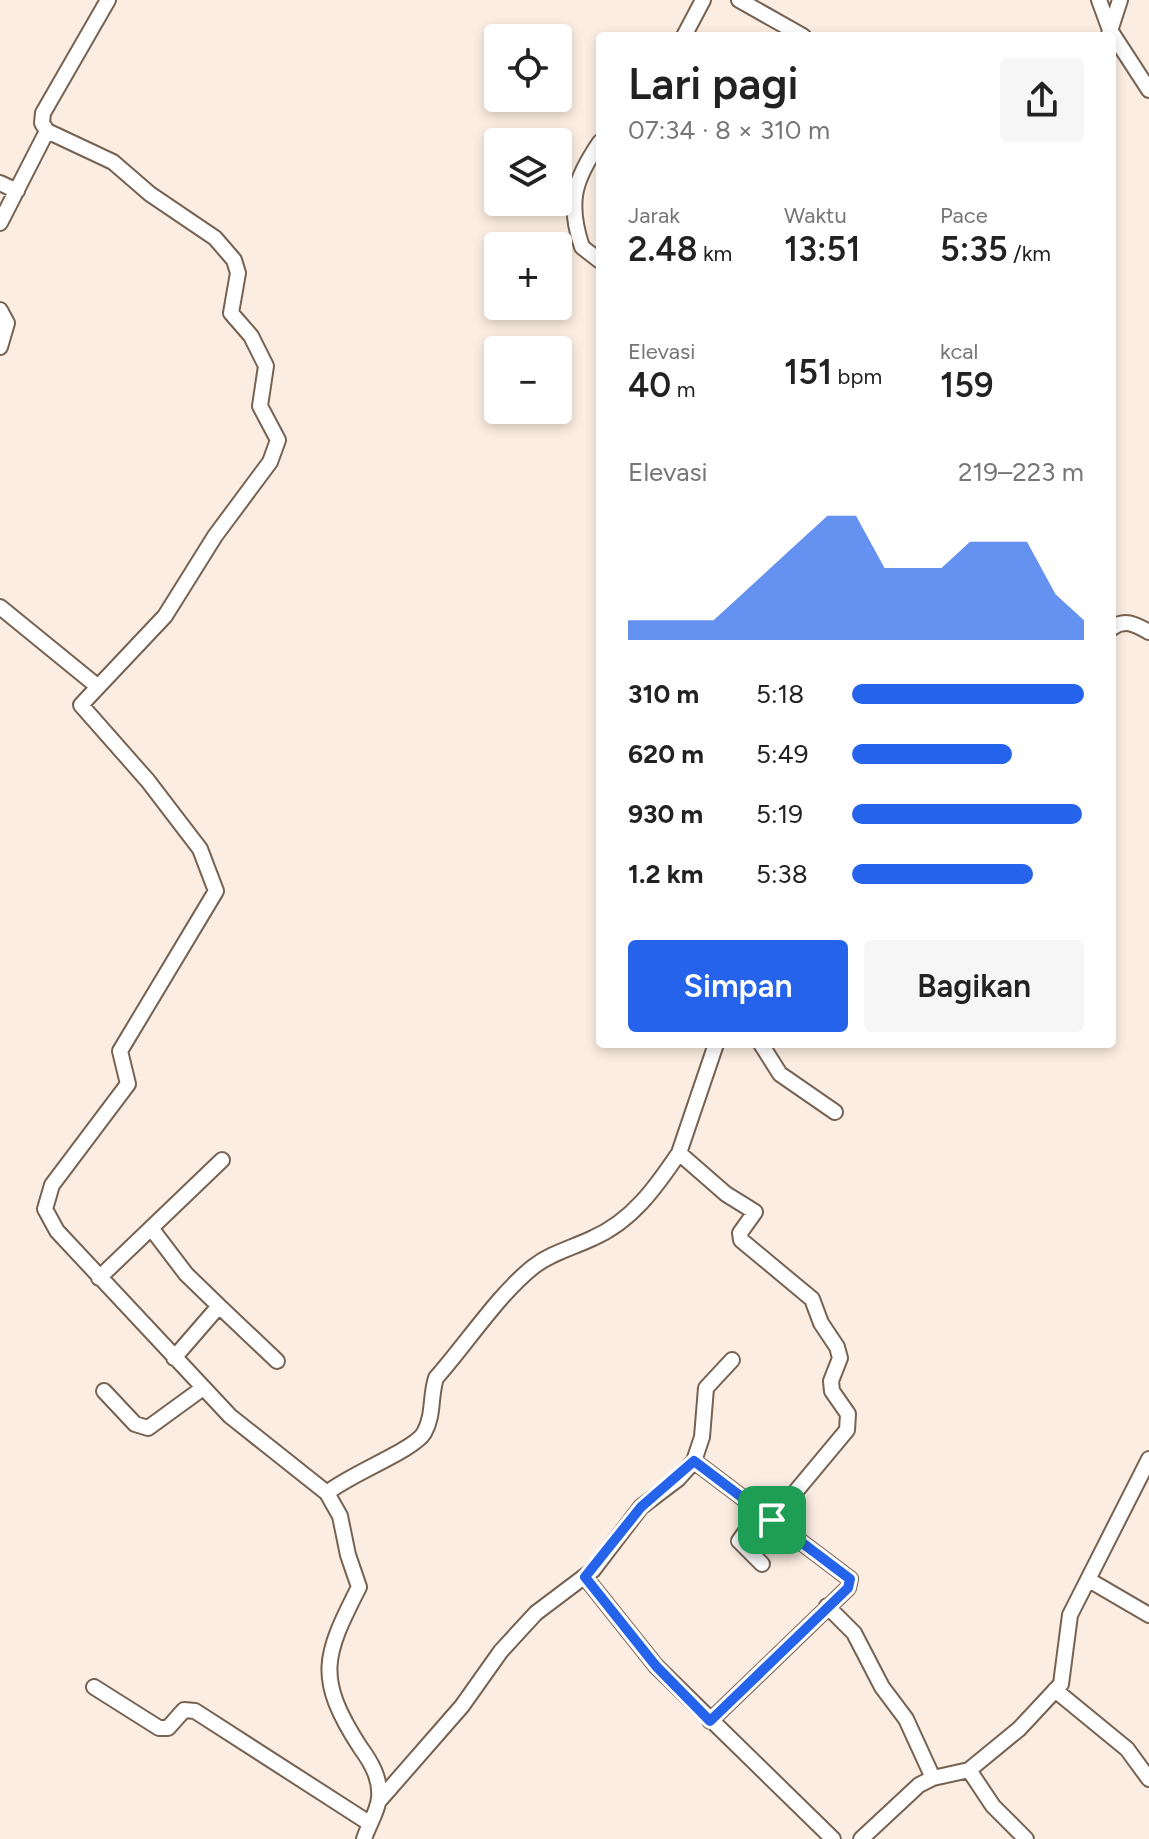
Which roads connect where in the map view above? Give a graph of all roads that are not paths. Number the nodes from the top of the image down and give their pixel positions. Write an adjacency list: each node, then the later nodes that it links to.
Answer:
1 (108, 0): 12 (street)
2 (703, 0): 6 (street)
3 (739, 0): 7 (street)
4 (1099, 0): 8 (street)
5 (1120, 0): 9 (street)
6 (686, 32)
7 (796, 32)
8 (1109, 32)
9 (1109, 32)
10 (1116, 43): 11 (street)
11 (1149, 90)
12 (47, 131): 15 (street); 23 (street)
13 (596, 148): 17 (street)
14 (0, 183): 15 (street)
15 (17, 191): 16 (street)
16 (0, 223)
17 (596, 258)
18 (0, 310): 19 (street)
19 (0, 347)
20 (0, 607): 23 (street)
21 (1116, 625): 22 (street)
22 (1149, 632)
23 (97, 686): 30 (street)
24 (715, 1048): 27 (street)
25 (764, 1048): 26 (street)
26 (835, 1112)
27 (679, 1153): 39 (street); 41 (street)
28 (222, 1160): 29 (street)
29 (151, 1228): 30 (street); 31 (street)
30 (99, 1278): 32 (street)
31 (219, 1306): 32 (street); 34 (street)
32 (174, 1358): 35 (street)
33 (732, 1360): 38 (street)
34 (277, 1361)
35 (203, 1388): 36 (street); 39 (street)
36 (104, 1391)
37 (1149, 1459): 44 (street)
38 (694, 1461): 40 (street); 43 (street)
39 (327, 1493): 53 (street)
40 (760, 1511): 41 (street); 42 (street)
41 (772, 1520): 45 (street)
42 (762, 1564)
43 (585, 1577): 49 (street); 53 (street)
44 (1089, 1580): 46 (street); 48 (street)
45 (827, 1606): 49 (street); 51 (street)
46 (1149, 1615)
47 (94, 1687): 54 (street)
48 (1055, 1690): 50 (street); 52 (street)
49 (710, 1721): 56 (street)
50 (969, 1770): 51 (street); 58 (street)
51 (933, 1778): 57 (street)
52 (1149, 1779)
53 (379, 1801): 54 (street)
54 (369, 1823): 55 (street)
55 (364, 1839)
56 (833, 1839)
57 (861, 1839)
58 (1026, 1839)

